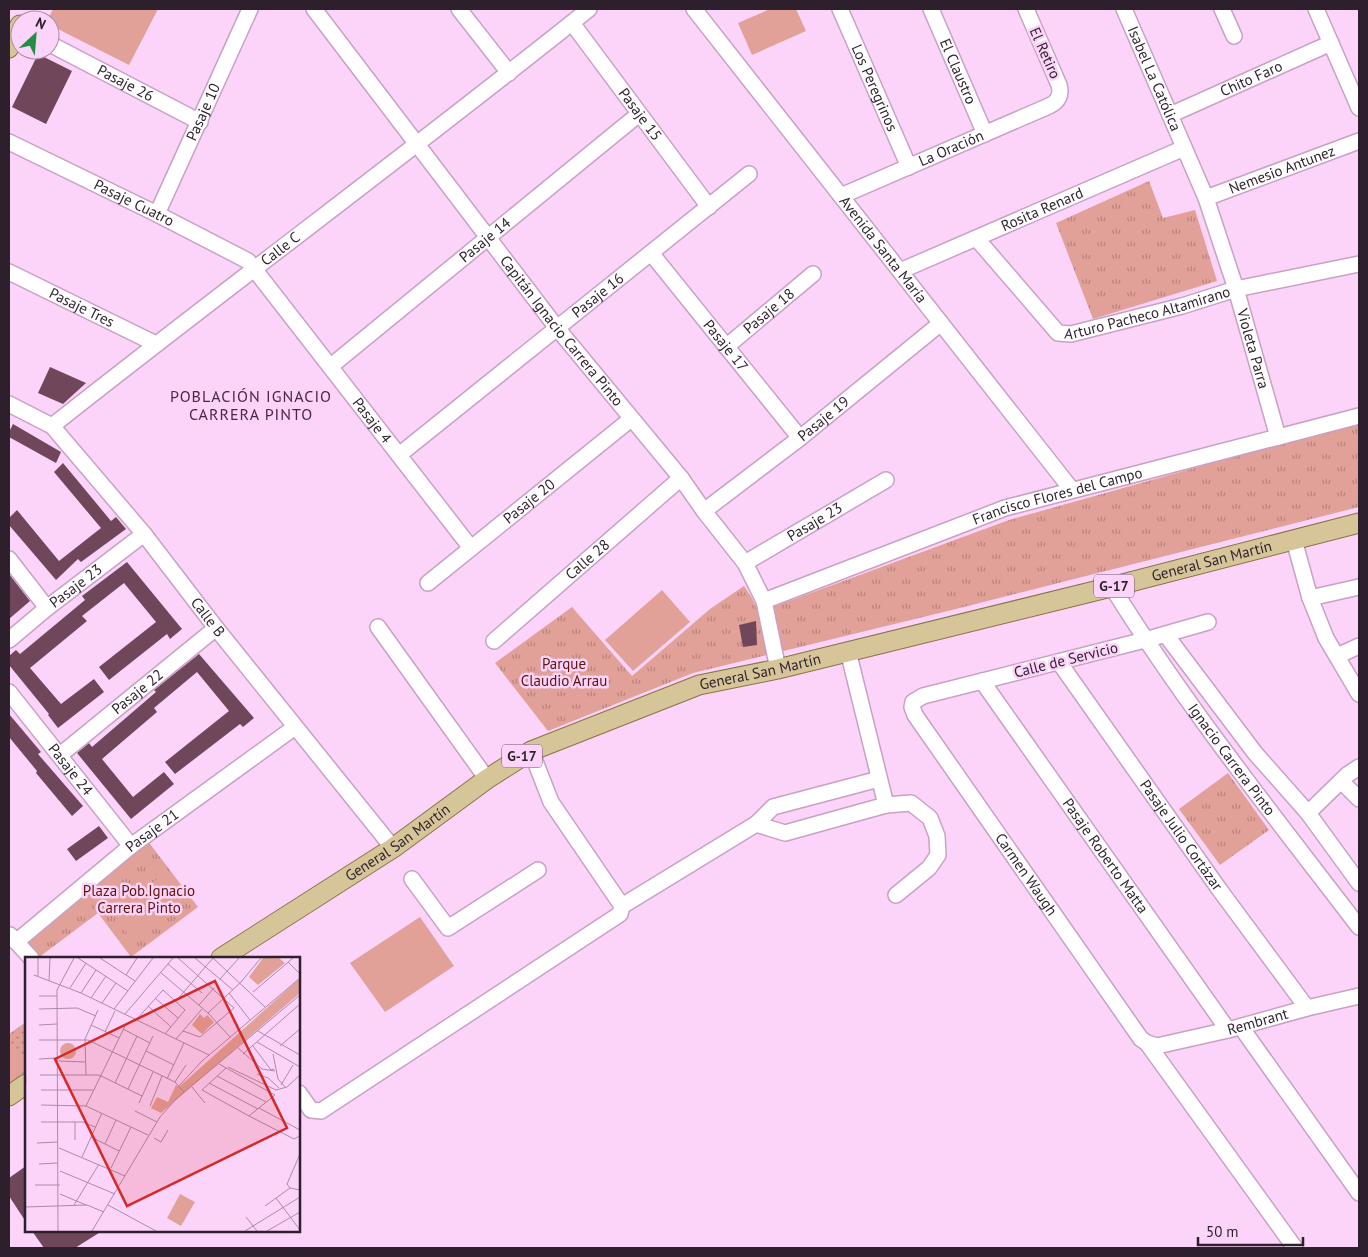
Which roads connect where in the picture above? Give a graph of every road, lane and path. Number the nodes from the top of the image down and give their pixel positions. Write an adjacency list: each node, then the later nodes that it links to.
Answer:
1 (250, 9): 21 (street, Pasaje 10)
2 (314, 9): 25 (street, Capitán Ignacio Carrera Pinto)
3 (459, 9): 16 (street)
4 (589, 9): 12 (street, Calle C)
5 (694, 9): 29 (street, Avenida Santa María)
6 (840, 9): 27 (street, Los Peregrinos)
7 (931, 9): 22 (street, El Claustro)
8 (1026, 9): 17 (street, El Retiro)
9 (1124, 9): 20 (street, Isabel La Católica)
10 (1222, 9): 13 (street)
11 (1316, 9): 14 (street)
12 (572, 23): 16 (street, Calle C); 19 (street, Pasaje 15)
13 (1234, 36)
14 (1331, 43): 18 (street); 20 (street, Chito Faro)
15 (60, 49): 21 (street, Pasaje 26)
16 (509, 73): 25 (street, Calle C)
17 (1059, 98): 22 (street, La Oración)
18 (1359, 108)
19 (639, 114): 31 (street, Pasaje 15); 33 (street, Pasaje 14)
20 (1170, 115): 26 (street, Isabel La Católica)
21 (200, 122): 32 (street, Pasaje 10)
22 (985, 134): 27 (street, La Oración)
23 (1359, 141): 30 (street, Nemesio Antunez)
24 (9, 142): 32 (street, Pasaje Cuatro)
25 (418, 144): 33 (street, Capitán Ignacio Carrera Pinto); 37 (street, Calle C)
26 (1184, 148): 30 (street, Violeta Parra); 34 (street, Rosita Renard)
27 (908, 167): 29 (street, La Oración)
28 (750, 174): 31 (street, Pasaje 16)
29 (841, 196): 38 (street, Avenida Santa María)
30 (1206, 198): 41 (street, Violeta Parra)
31 (709, 207): 35 (street, Pasaje 16)
32 (157, 214): 37 (street, Pasaje Cuatro)
33 (487, 238): 43 (street, Capitán Ignacio Carrera Pinto); 46 (street, Pasaje 14)
34 (977, 239): 38 (street, Rosita Renard); 41 (street, Arturo Pacheco Altamirano)
35 (651, 253): 43 (street, Pasaje 16); 45 (street, Pasaje 17)
36 (1359, 264): 41 (street, Arturo Pacheco Altamirano)
37 (255, 269): 44 (street, Calle C); 46 (street, Pasaje 4)
38 (900, 271): 42 (street, Avenida Santa María)
39 (9, 272): 44 (street, Pasaje Tres)
40 (813, 274): 45 (street, Pasaje 18)
41 (1236, 289): 51 (street, Violeta Parra)
42 (941, 323): 52 (street, Pasaje 19); 56 (street, Avenida Santa María)
43 (557, 328): 49 (street, Capitán Ignacio Carrera Pinto); 53 (street, Pasaje 16)
44 (156, 344): 50 (street, Calle C)
45 (726, 347): 52 (street, Pasaje 17)
46 (331, 366): 53 (street, Pasaje 4)
47 (9, 404): 50 (street, Calle B)
48 (1359, 416): 51 (street, Francisco Flores del Campo)
49 (632, 419): 54 (street, Capitán Ignacio Carrera Pinto); 61 (street, Pasaje 20)
50 (52, 426): 59 (street, Calle B)
51 (1278, 437): 56 (street, Francisco Flores del Campo)
52 (800, 438): 57 (street, Pasaje 19)
53 (399, 455): 61 (street, Pasaje 4)
54 (681, 478): 57 (street, Capitán Ignacio Carrera Pinto); 76 (street, Calle 28)
55 (886, 480): 63 (street, Pasaje 23)
56 (1072, 490): 68 (street, Francisco Flores del Campo)
57 (704, 511): 63 (street, Capitán Ignacio Carrera Pinto)
58 (1359, 523): 60 (main road, General San Martín / G-17)
59 (144, 534): 69 (street, Pasaje 23); 72 (street, Calle B)
60 (1294, 540): 65 (main road, General San Martín / G-17); 67 (street)
61 (471, 548): 64 (street, Pasaje 20)
62 (9, 559): 69 (street)
63 (745, 564): 68 (street, Capitán Ignacio Carrera Pinto)
64 (428, 583)
65 (1112, 587): 75 (street, Ignacio Carrera Pinto); 78 (main road, General San Martín / G-17)
66 (1359, 587): 67 (street)
67 (1310, 598): 79 (street)
68 (764, 601): 81 (street, Capitán Ignacio Carrera Pinto)
69 (47, 608): 74 (street, Pasaje 23)
70 (1208, 622): 73 (street, Calle de Servicio)
71 (378, 627): 90 (street)
72 (216, 628): 86 (street, Calle B); 88 (street, Pasaje 22)
73 (1166, 635): 75 (street, Calle de Servicio); 95 (street)
74 (9, 640)
75 (1145, 640): 80 (street, Calle de Servicio); 104 (street, Ignacio Carrera Pinto)
76 (494, 641)
77 (1359, 646): 79 (street)
78 (848, 651): 81 (main road, General San Martín / G-17); 91 (street)
79 (1338, 656): 84 (street)
80 (1059, 662): 82 (street, Calle de Servicio); 109 (street, Pasaje Julio Cortázar)
81 (778, 669): 87 (main road, General San Martín / G-17)
82 (982, 681): 85 (street, Calle de Servicio); 110 (street, Pasaje Roberto Matta)
83 (9, 692): 88 (street, Pasaje 24)
84 (1359, 694)
85 (923, 696): 111 (street, Carmen Waugh)
86 (295, 727): 97 (street, Pasaje 21); 98 (street, Calle B)
87 (531, 751): 90 (main road, General San Martín / G-17); 103 (street)
88 (60, 755): 97 (street, Pasaje 24)
89 (1359, 768): 92 (street)
90 (487, 779): 98 (main road, General San Martín / G-17)
91 (879, 779): 94 (street); 96 (street)
92 (1341, 782): 93 (street); 95 (street)
93 (1359, 799)
94 (886, 805): 96 (street); 102 (street)
95 (1308, 814): 101 (street)
96 (756, 824): 103 (street)
97 (131, 846): 105 (street, Pasaje 21)
98 (393, 848): 107 (main road, General San Martín / G-17)
99 (538, 870): 100 (street)
100 (412, 879)
101 (1359, 883)
102 (896, 895)
103 (622, 906): 113 (street)
104 (1359, 927)
105 (12, 938): 106 (street)
106 (30, 957)
107 (223, 957)
108 (1359, 996): 109 (street, Rembrant)
109 (1307, 1008): 110 (street, Rembrant)
110 (1234, 1029): 111 (street, Rembrant); 115 (street, Pasaje Roberto Matta)
111 (1152, 1044): 116 (street)
112 (25, 1085): 114 (main road)
113 (300, 1094)
114 (9, 1096)
115 (1359, 1192)
116 (1295, 1248)

